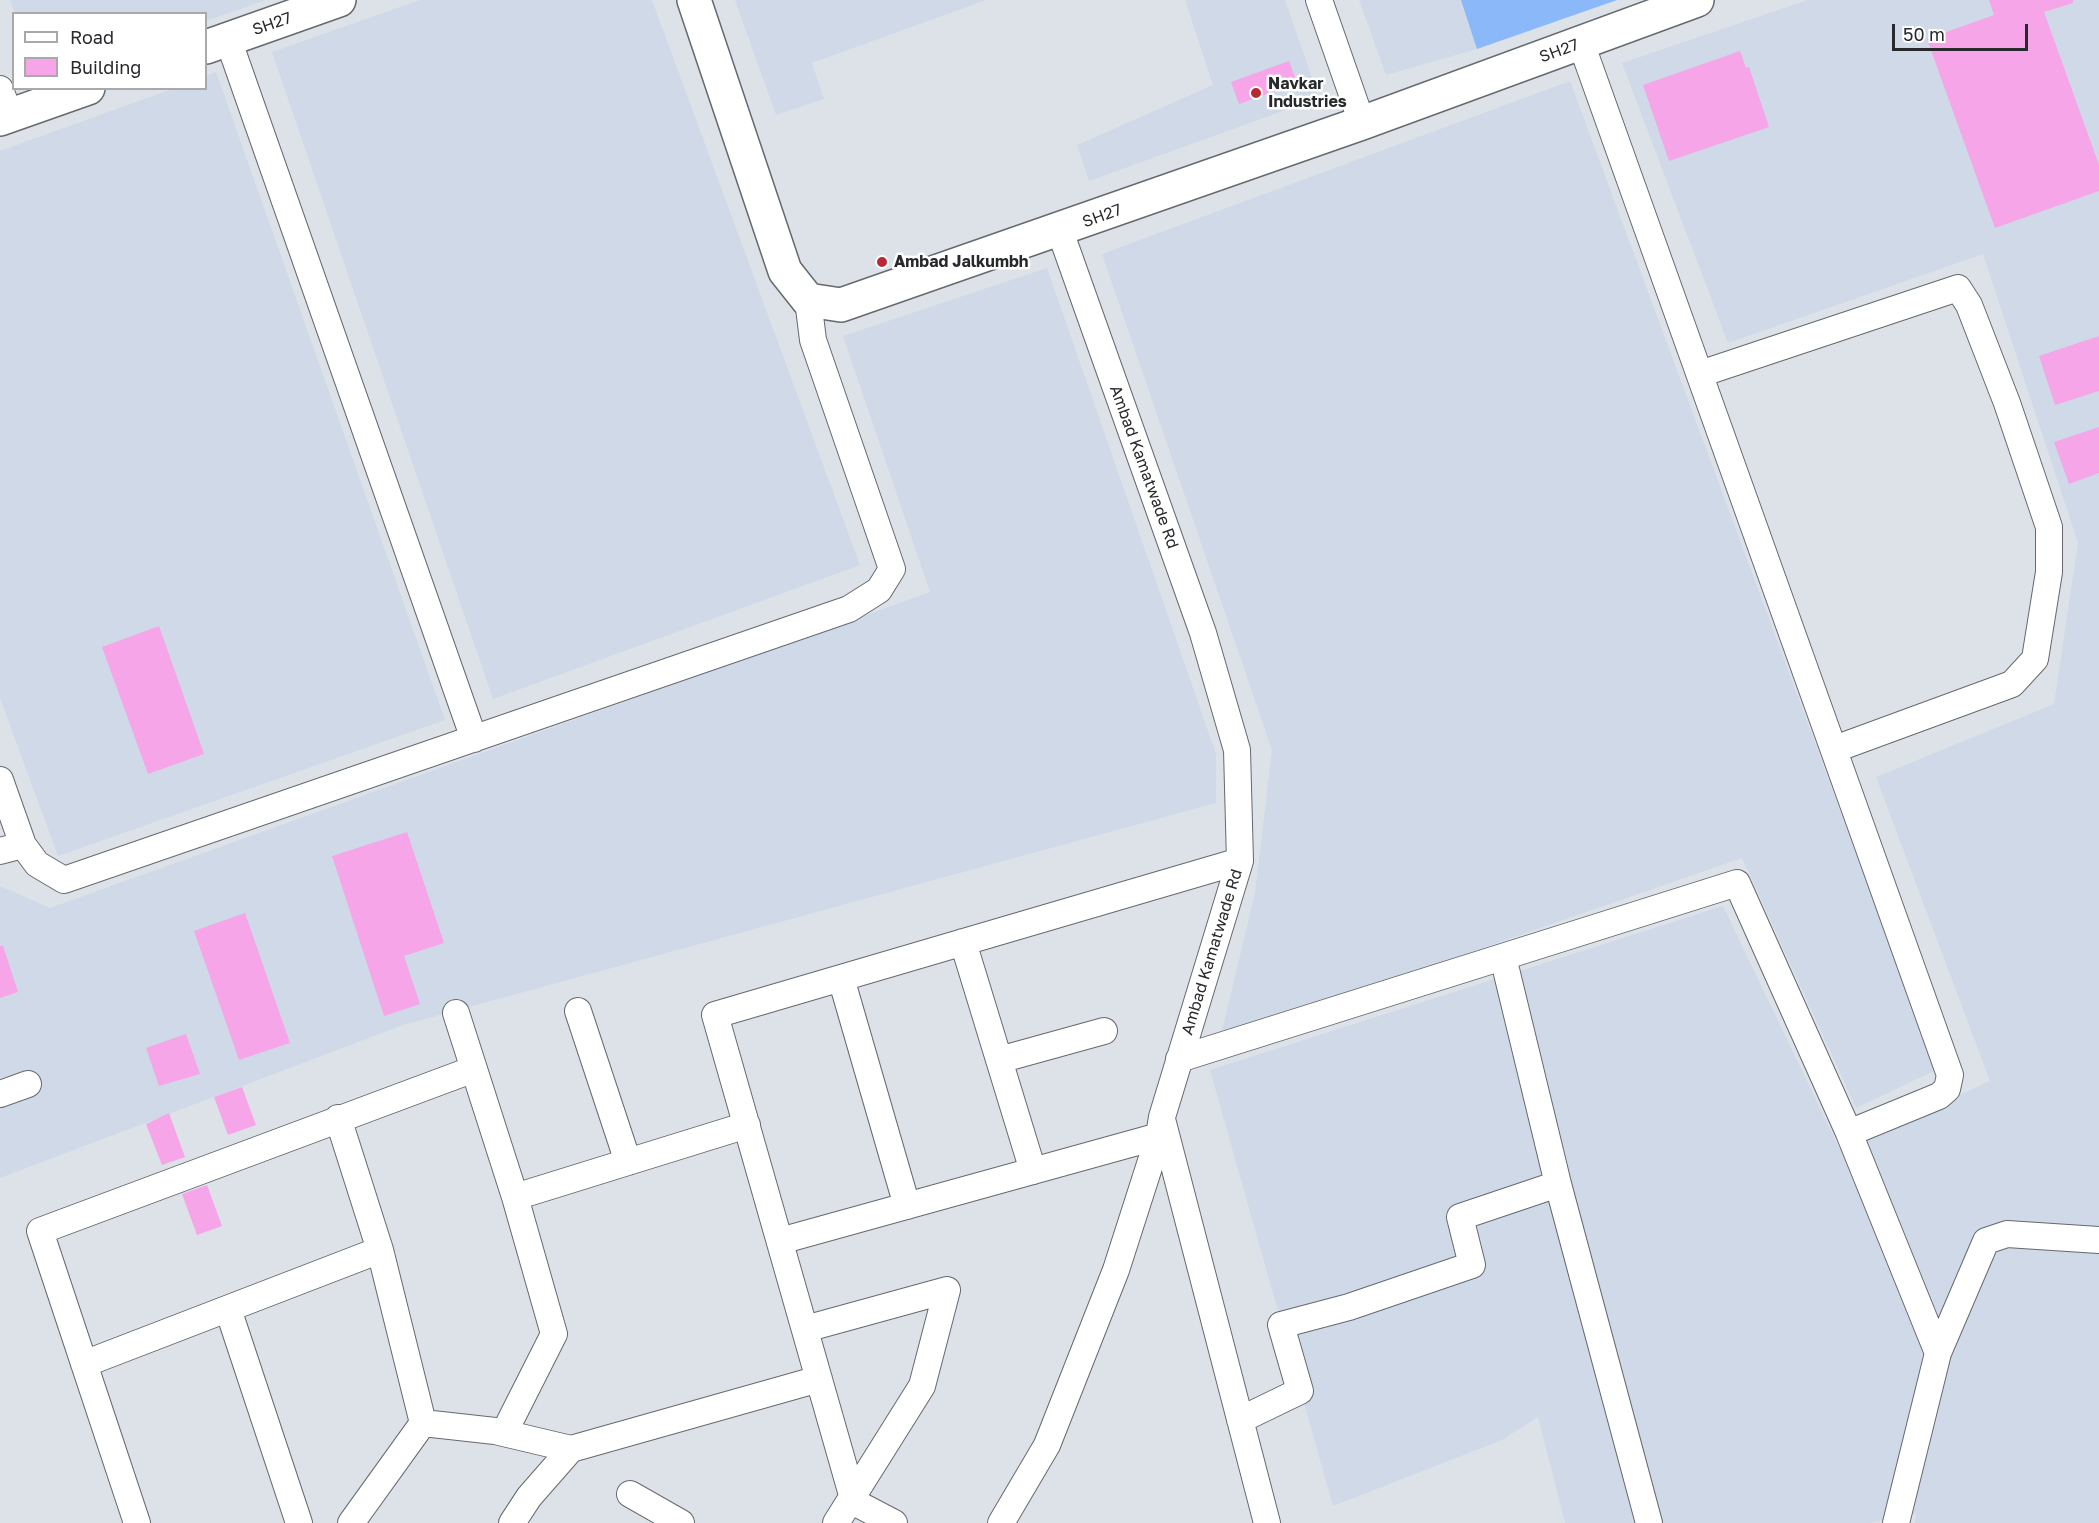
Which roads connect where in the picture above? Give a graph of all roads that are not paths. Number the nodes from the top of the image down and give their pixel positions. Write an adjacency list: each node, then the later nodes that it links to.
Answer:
1 (339, 0): 5 (main road, SH27 / SH27)
2 (694, 0): 11 (main road)
3 (1319, 0): 9 (street)
4 (1697, 0): 6 (main road, SH27 / SH27)
5 (217, 43): 13 (street)
6 (1581, 43): 9 (main road, SH27 / SH27); 12 (street)
7 (80, 90): 8 (main road)
8 (3, 108)
9 (1362, 123): 10 (main road, SH27 / SH27)
10 (1060, 231): 11 (main road, SH27 / SH27); 17 (street, Ambad Kamatwade Rd)
11 (808, 300): 13 (street)
12 (1700, 374): 14 (street); 14 (street)
13 (474, 739): 16 (street)
14 (1835, 749): 32 (street)
15 (0, 780): 16 (street)
16 (11, 848)
17 (1240, 861): 18 (street); 24 (street, Ambad Kamatwade Rd)
18 (963, 942): 20 (street); 25 (street)
19 (1503, 957): 24 (street); 32 (street); 35 (street)
20 (841, 978): 30 (street); 37 (street)
21 (578, 1011): 33 (street)
22 (456, 1013): 26 (street)
23 (1104, 1031): 25 (street)
24 (1179, 1059): 31 (street, Ambad Kamatwade Rd)
25 (999, 1060): 34 (street)
26 (474, 1069): 29 (street); 36 (street)
27 (28, 1084): 28 (street)
28 (0, 1094)
29 (338, 1118): 40 (street); 44 (street)
30 (747, 1125): 33 (street); 39 (street)
31 (1160, 1126): 34 (street); 46 (street); 59 (street, Ambad Kamatwade Rd)
32 (1849, 1133): 43 (street)
33 (628, 1162): 36 (street)
34 (1033, 1171): 37 (street)
35 (1558, 1184): 46 (street); 61 (street)
36 (515, 1197): 48 (street)
37 (907, 1206): 39 (street)
38 (2099, 1240): 43 (street)
39 (780, 1241): 42 (street)
40 (380, 1250): 41 (street); 47 (street)
41 (228, 1309): 44 (street); 53 (street)
42 (805, 1329): 45 (street); 51 (street)
43 (1938, 1353): 62 (street)
44 (84, 1364): 52 (street)
45 (819, 1379): 49 (street); 51 (street)
46 (1240, 1420): 60 (street)
47 (423, 1423): 48 (street); 54 (street)
48 (504, 1433): 49 (street)
49 (571, 1449): 55 (street)
50 (630, 1494): 56 (street)
51 (851, 1497): 57 (street); 58 (street)
52 (137, 1523)
53 (299, 1523)
54 (351, 1523)
55 (512, 1523)
56 (681, 1523)
57 (836, 1523)
58 (894, 1523)
59 (1001, 1523)
60 (1268, 1523)
61 (1648, 1523)
62 (1896, 1523)

